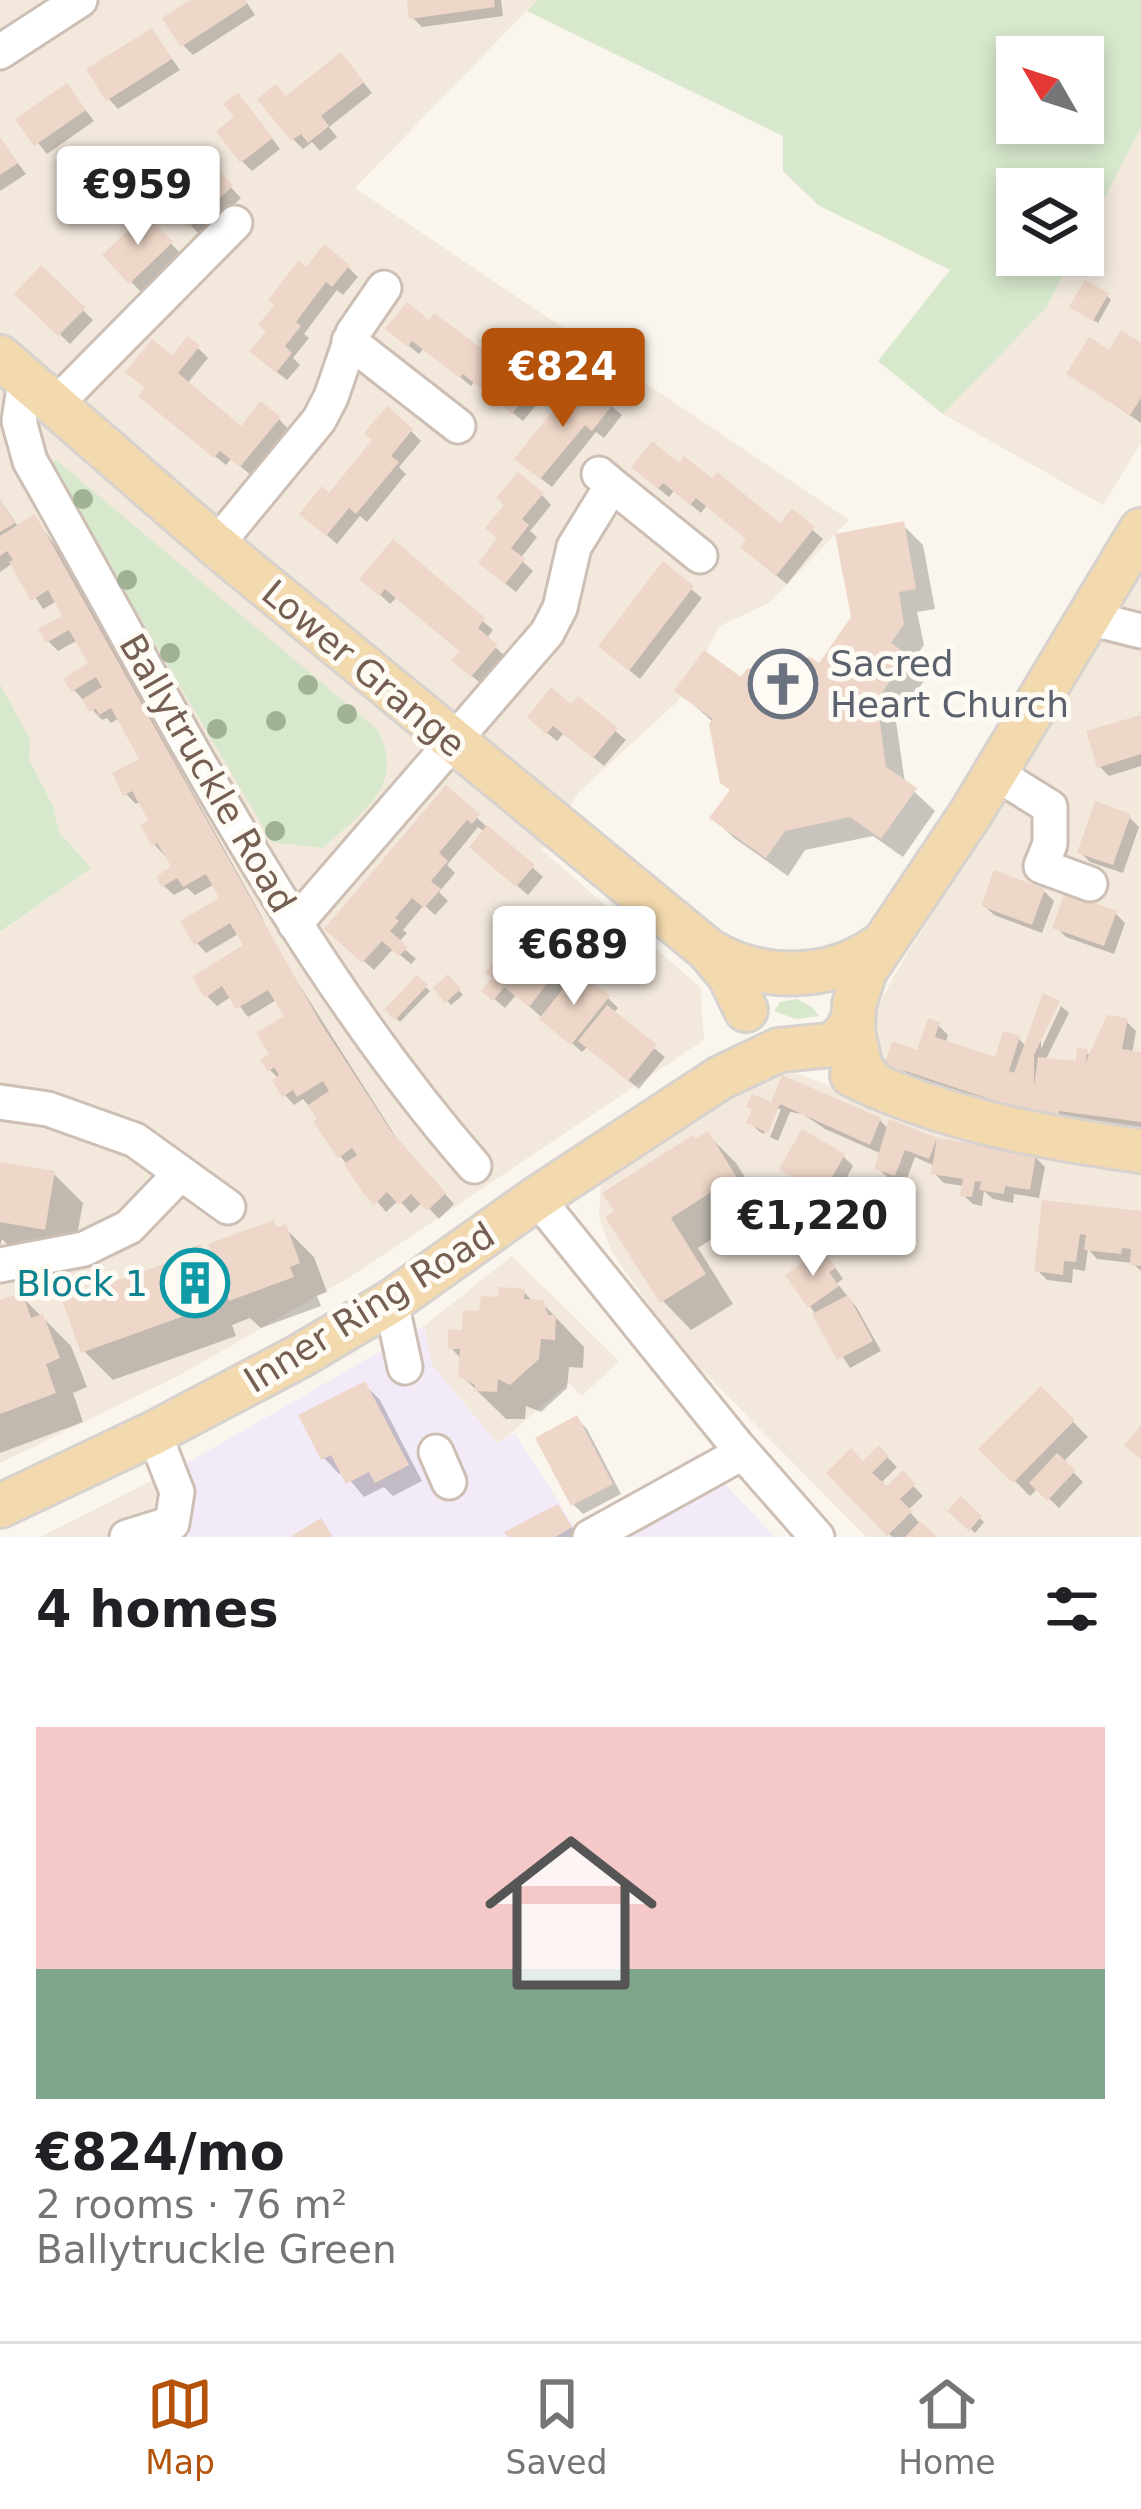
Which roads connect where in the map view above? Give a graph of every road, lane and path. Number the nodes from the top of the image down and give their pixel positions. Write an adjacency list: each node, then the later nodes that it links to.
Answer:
1 (80, 0): 2 (street)
2 (0, 52)
3 (235, 223): 6 (street)
4 (384, 288): 5 (street)
5 (350, 341): 7 (street); 9 (street)
6 (26, 382): 9 (main road, Lower Grange); 16 (street, Ballytruckle Road)
7 (458, 426)
8 (1141, 530): 11 (main road)
9 (216, 545): 13 (main road, Lower Grange)
10 (700, 556): 13 (street)
11 (1089, 617): 12 (street); 14 (main road)
12 (1141, 631)
13 (454, 742): 16 (street); 18 (main road, Lower Grange)
14 (995, 773): 15 (street); 17 (main road)
15 (1090, 884)
16 (295, 924): 27 (street, Ballytruckle Road)
17 (879, 946): 19 (main road); 21 (main road)
18 (708, 950): 19 (main road); 20 (main road)
19 (789, 972): 20 (main road); 21 (main road)
20 (747, 1013): 22 (main road); 23 (main road)
21 (852, 1016): 22 (main road); 24 (main road)
22 (801, 1048): 23 (main road, Inner Ring Road); 24 (main road)
23 (720, 1078): 29 (main road, Inner Ring Road)
24 (877, 1087): 26 (main road)
25 (0, 1102): 28 (street)
26 (1141, 1150)
27 (474, 1166)
28 (181, 1173): 30 (street); 31 (street)
29 (537, 1198): 32 (main road, Inner Ring Road); 35 (street)
30 (228, 1207)
31 (0, 1265)
32 (392, 1302): 33 (street); 34 (main road, Inner Ring Road)
33 (405, 1366)
34 (154, 1433): 36 (main road, Inner Ring Road); 37 (street)
35 (742, 1453): 38 (street); 39 (street)
36 (0, 1506)
37 (127, 1537)
38 (590, 1537)
39 (817, 1537)

